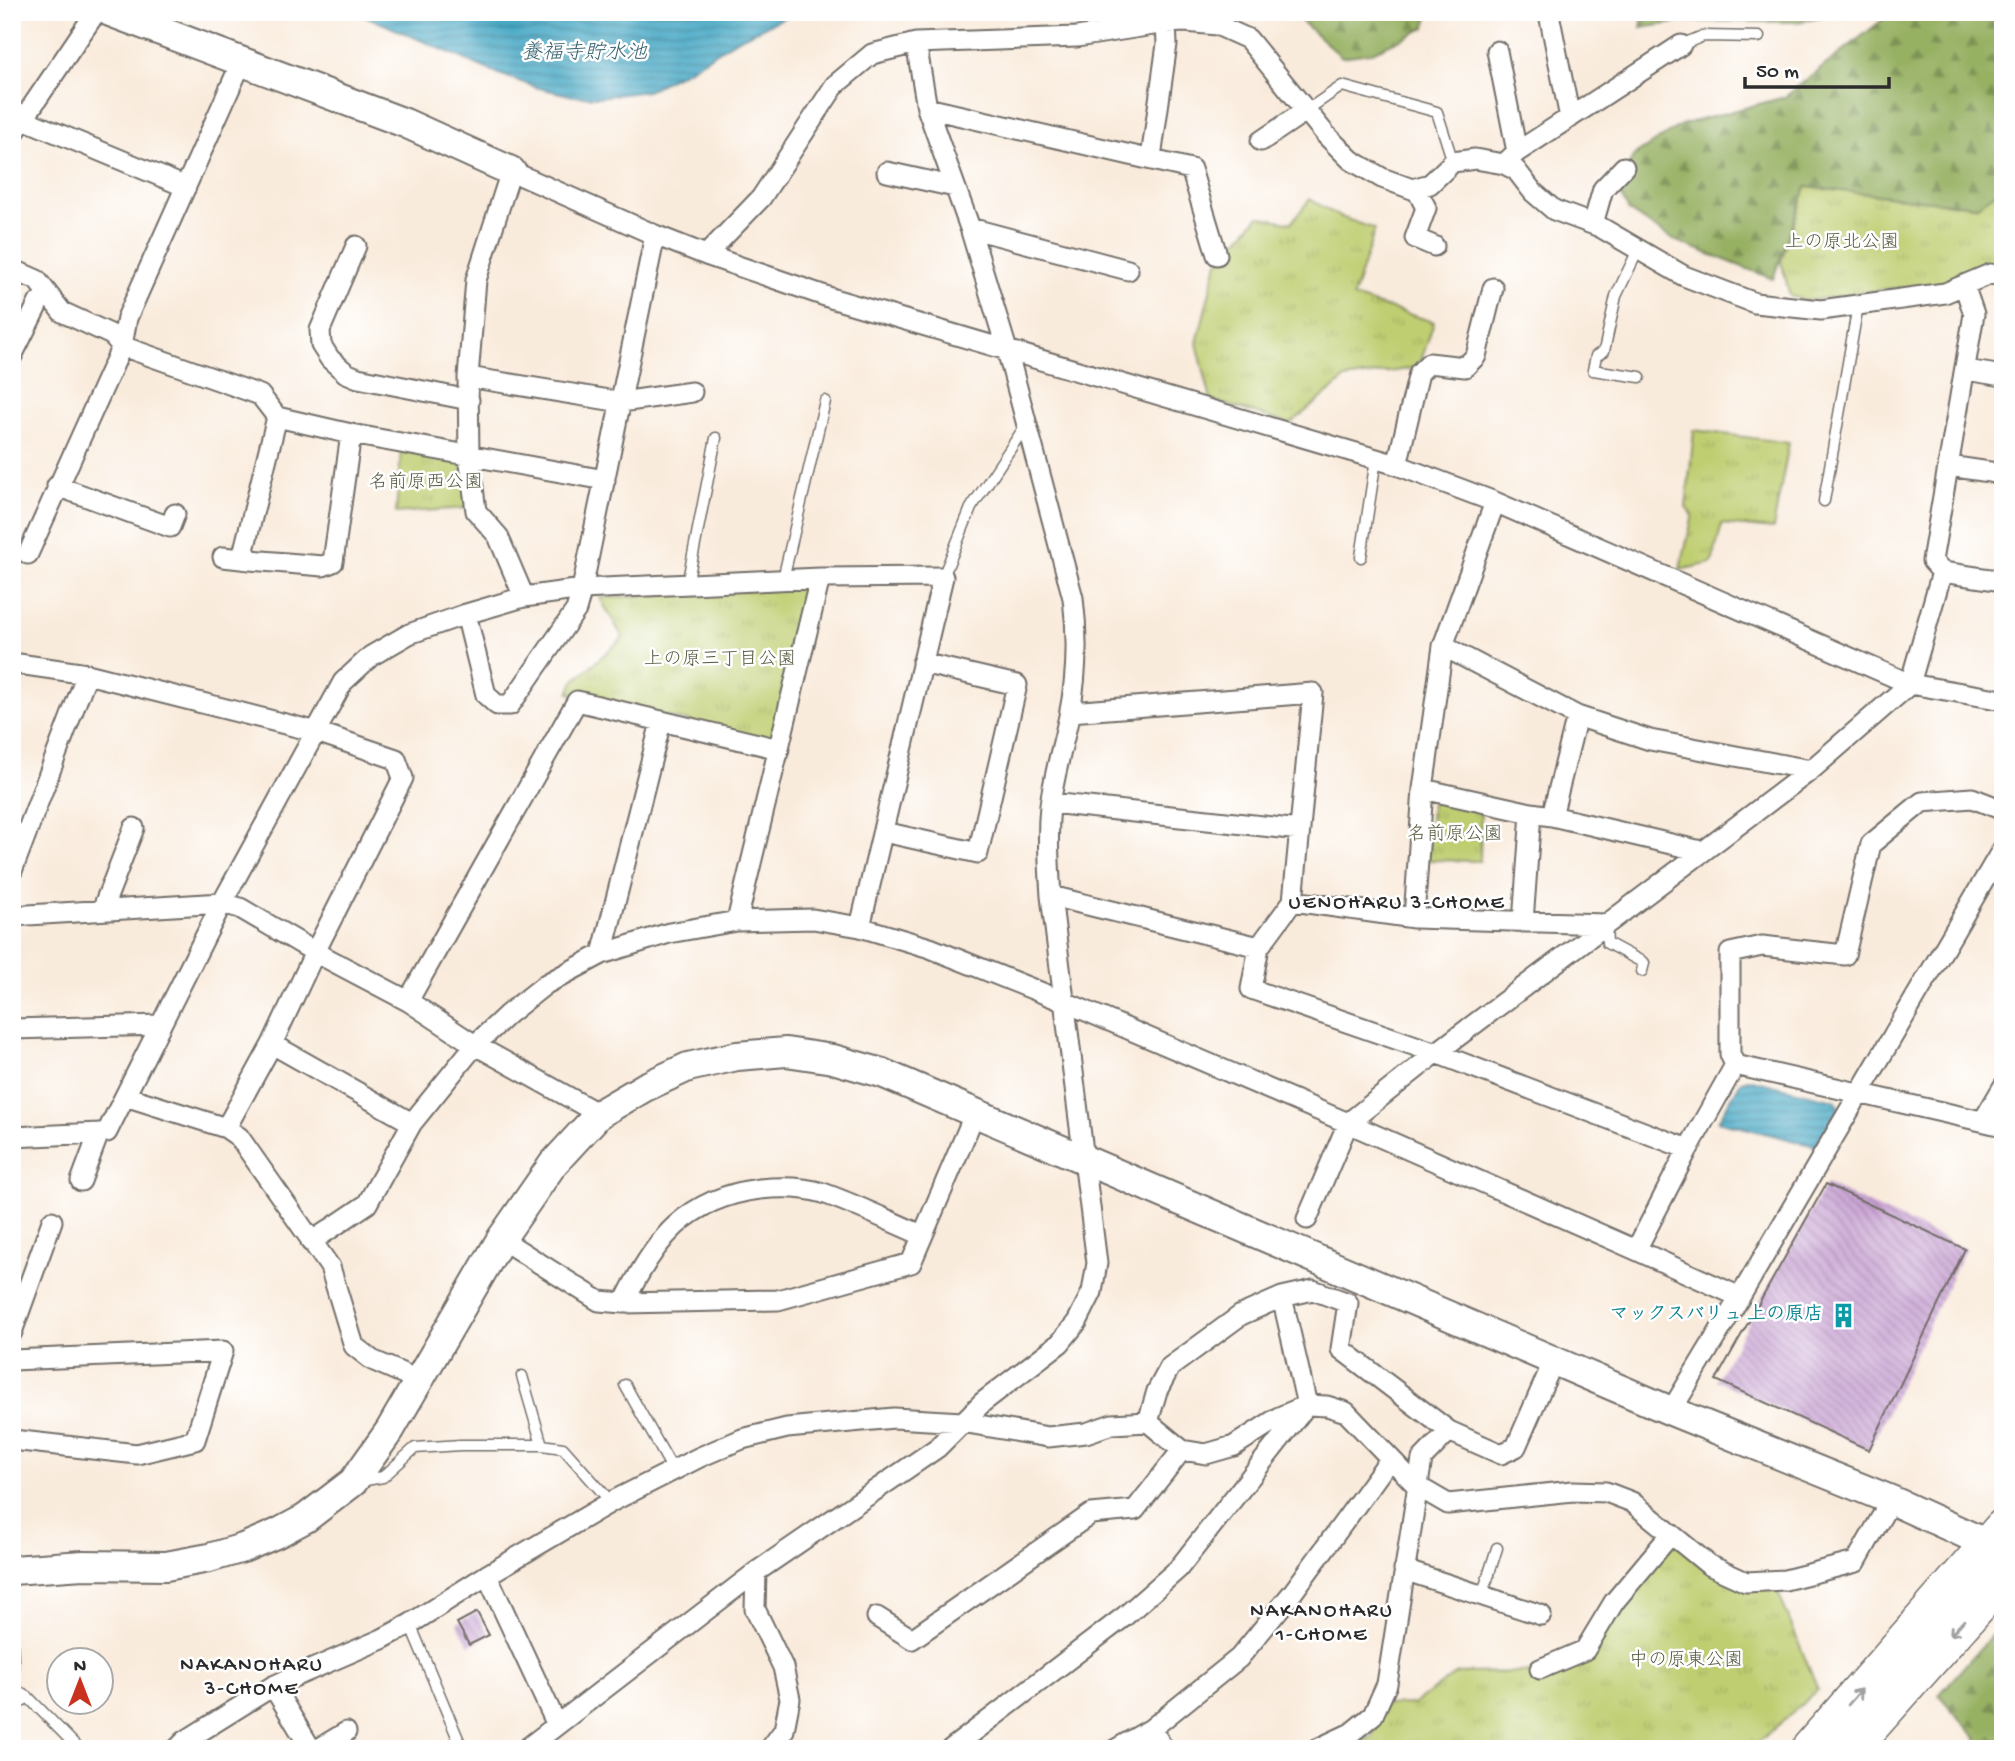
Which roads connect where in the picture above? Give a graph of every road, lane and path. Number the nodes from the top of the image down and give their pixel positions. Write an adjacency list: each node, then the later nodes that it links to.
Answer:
1 (16, 12): 5 (lane)
2 (96, 12): 15 (street)
3 (110, 12): 11 (street)
4 (1549, 13): 14 (street)
5 (12, 17)
6 (1166, 23): 8 (street); 13 (street); 18 (street)
7 (1759, 37): 9 (lane)
8 (916, 43): 12 (street); 34 (street)
9 (1681, 45): 14 (street)
10 (1497, 51): 19 (street)
11 (242, 61): 22 (street); 24 (street)
12 (927, 108): 18 (street); 25 (street)
13 (1307, 110): 17 (street); 20 (lane); 26 (street)
14 (1570, 118): 19 (street)
15 (23, 119): 16 (street); 24 (street)
16 (12, 136)
17 (1261, 141)
18 (1151, 158): 33 (street)
19 (1511, 158): 20 (street); 27 (street)
20 (1453, 162): 26 (street)
21 (1623, 167): 27 (street)
22 (511, 171): 29 (street); 47 (street)
23 (887, 172): 25 (street)
24 (186, 187): 42 (street)
25 (956, 187): 28 (street)
26 (1416, 188): 31 (street)
27 (1593, 224): 32 (street)
28 (970, 228): 36 (street); 43 (street)
29 (655, 235): 34 (street); 52 (street)
30 (356, 246): 50 (street)
31 (1434, 246)
32 (1638, 250): 41 (street); 48 (lane)
33 (1217, 255)
34 (706, 256): 43 (street)
35 (12, 269): 40 (street)
36 (1128, 270)
37 (2003, 276): 38 (street)
38 (1964, 285): 41 (street); 45 (street)
39 (1493, 288): 59 (street)
40 (48, 295): 42 (street); 44 (street)
41 (1858, 305): 64 (lane)
42 (122, 346): 53 (street); 63 (street)
43 (1007, 350): 54 (street); 58 (street)
44 (12, 356)
45 (1966, 370): 46 (street); 60 (street)
46 (2003, 376)
47 (468, 377): 50 (street); 52 (street)
48 (1640, 377)
49 (692, 392): 52 (street)
50 (468, 400): 57 (street)
51 (825, 401): 74 (lane)
52 (621, 402): 62 (street)
53 (277, 418): 55 (street); 70 (street)
54 (1027, 423): 72 (lane); 86 (street)
55 (351, 434): 57 (street); 70 (street)
56 (716, 438): 76 (lane)
57 (469, 456): 62 (street); 78 (street)
58 (1376, 459): 59 (street); 69 (lane)
59 (1397, 465): 65 (street)
60 (1949, 466): 61 (street); 71 (street)
61 (2003, 474)
62 (605, 480): 77 (street)
63 (57, 486): 66 (street); 67 (street)
64 (1824, 501)
65 (1496, 502): 80 (street); 84 (street)
66 (170, 527)
67 (28, 554)
68 (223, 557): 70 (street)
69 (1361, 557)
70 (250, 560)
71 (1942, 572): 75 (street); 84 (street)
72 (943, 577): 73 (street); 82 (street)
73 (820, 578): 74 (street); 90 (street)
74 (783, 579): 76 (street)
75 (2003, 581)
76 (687, 585): 77 (street)
77 (582, 589): 78 (street); 79 (street)
78 (524, 597): 79 (street)
79 (466, 614): 89 (street)
80 (1443, 646): 87 (street); 92 (street)
81 (12, 663): 83 (street)
82 (922, 663): 99 (street); 99 (street)
83 (87, 674): 89 (street); 102 (street)
84 (1910, 684): 85 (street); 91 (street)
85 (2003, 699)
86 (1070, 712): 93 (street); 98 (street)
87 (1577, 716): 91 (street); 96 (street)
88 (661, 722): 90 (street); 115 (street); 117 (street)
89 (317, 732): 105 (street); 114 (street)
90 (779, 750): 109 (street)
91 (1811, 770): 101 (street)
92 (1423, 789): 95 (street); 108 (street)
93 (1051, 803): 98 (street); 103 (street)
94 (2003, 810): 124 (street)
95 (1531, 813): 96 (street); 110 (street)
96 (1552, 816): 101 (street)
97 (134, 828): 106 (street)
98 (1300, 830): 104 (street)
99 (884, 832): 112 (street)
100 (2003, 848): 126 (street)
101 (1701, 851): 111 (street)
102 (12, 871)
103 (1051, 897): 113 (street); 118 (street)
104 (1293, 901): 108 (street); 113 (street)
105 (222, 903): 106 (street); 114 (street); 119 (street)
106 (102, 910): 107 (street)
107 (12, 915)
108 (1414, 918): 110 (street)
109 (737, 921): 112 (street); 115 (street)
110 (1523, 922): 111 (street)
111 (1606, 924): 116 (lane); 123 (street)
112 (860, 926): 118 (street)
113 (1259, 947): 123 (street)
114 (315, 952): 117 (street); 121 (street)
115 (602, 954): 122 (street)
116 (1642, 971)
117 (408, 1001): 122 (street)
118 (1065, 1002): 132 (street); 138 (street)
119 (160, 1025): 120 (street); 127 (street)
120 (12, 1029)
121 (272, 1044): 131 (street); 134 (street)
122 (475, 1045): 129 (street); 131 (street)
123 (1436, 1053): 132 (street); 137 (street)
124 (1735, 1065): 126 (street); 137 (street)
125 (2003, 1087): 130 (street)
126 (1860, 1092): 130 (street); 147 (street)
127 (125, 1096): 134 (street); 135 (street)
128 (975, 1113): 129 (street); 138 (street); 142 (street)
129 (599, 1114): 143 (street)
130 (1983, 1121): 133 (street)
131 (412, 1123): 144 (street)
132 (1348, 1123): 140 (street); 145 (street)
133 (2003, 1126)
134 (226, 1128): 144 (street)
135 (99, 1133): 136 (street); 139 (street)
136 (12, 1138)
137 (1688, 1149): 145 (street)
138 (1084, 1160): 151 (street); 157 (street)
139 (81, 1181)
140 (1307, 1219)
141 (52, 1222): 149 (street)
142 (922, 1235): 148 (street); 148 (street)
143 (501, 1239): 148 (street); 153 (street)
144 (312, 1242): 153 (street)
145 (1636, 1250): 147 (street)
146 (1282, 1297): 155 (street); 158 (street); 159 (street)
147 (1740, 1297): 156 (street)
148 (624, 1303)
149 (12, 1332)
150 (12, 1360): 160 (street)
151 (1554, 1360): 156 (street); 159 (street)
152 (522, 1377): 161 (lane)
153 (420, 1381): 165 (street)
154 (625, 1385): 164 (lane)
155 (1307, 1405): 162 (street); 163 (street); 196 (street)
156 (1671, 1411): 167 (street)
157 (962, 1422): 158 (street); 164 (street); 174 (street)
158 (1148, 1422): 162 (street)
159 (1449, 1431): 166 (street)
160 (12, 1440)
161 (542, 1445): 165 (lane); 168 (lane)
162 (1182, 1450): 179 (street)
163 (1390, 1459): 166 (street); 187 (street)
164 (673, 1470): 168 (street)
165 (353, 1482): 172 (street)
166 (1417, 1486): 169 (street); 173 (street)
167 (1891, 1500): 169 (street); 170 (street)
168 (611, 1502): 175 (street)
169 (1671, 1534): 182 (street)
170 (1998, 1541): 200 (highway, one-way to 170)
171 (1497, 1548): 177 (lane)
172 (12, 1570)
173 (1404, 1570): 177 (street); 199 (street)
174 (756, 1572): 186 (street); 195 (street)
175 (487, 1575): 180 (street); 186 (street)
176 (2003, 1577): 201 (highway, one-way to 201)
177 (1482, 1596): 178 (street)
178 (1541, 1615)
179 (877, 1617)
180 (410, 1624): 183 (street); 189 (lane)
181 (12, 1635): 184 (lane)
182 (1540, 1670)
183 (273, 1686): 191 (street); 192 (street)
184 (28, 1697): 185 (lane); 190 (lane)
185 (12, 1708)
186 (557, 1726): 194 (street)
187 (1152, 1729): 197 (street); 198 (street)
188 (346, 1732): 193 (street)
189 (459, 1741)
190 (79, 1749)
191 (177, 1749)
192 (311, 1749)
193 (318, 1749)
194 (526, 1749)
195 (770, 1749)
196 (951, 1749)
197 (1116, 1749)
198 (1164, 1749)
199 (1317, 1749)
200 (1810, 1749)
201 (1850, 1749)

